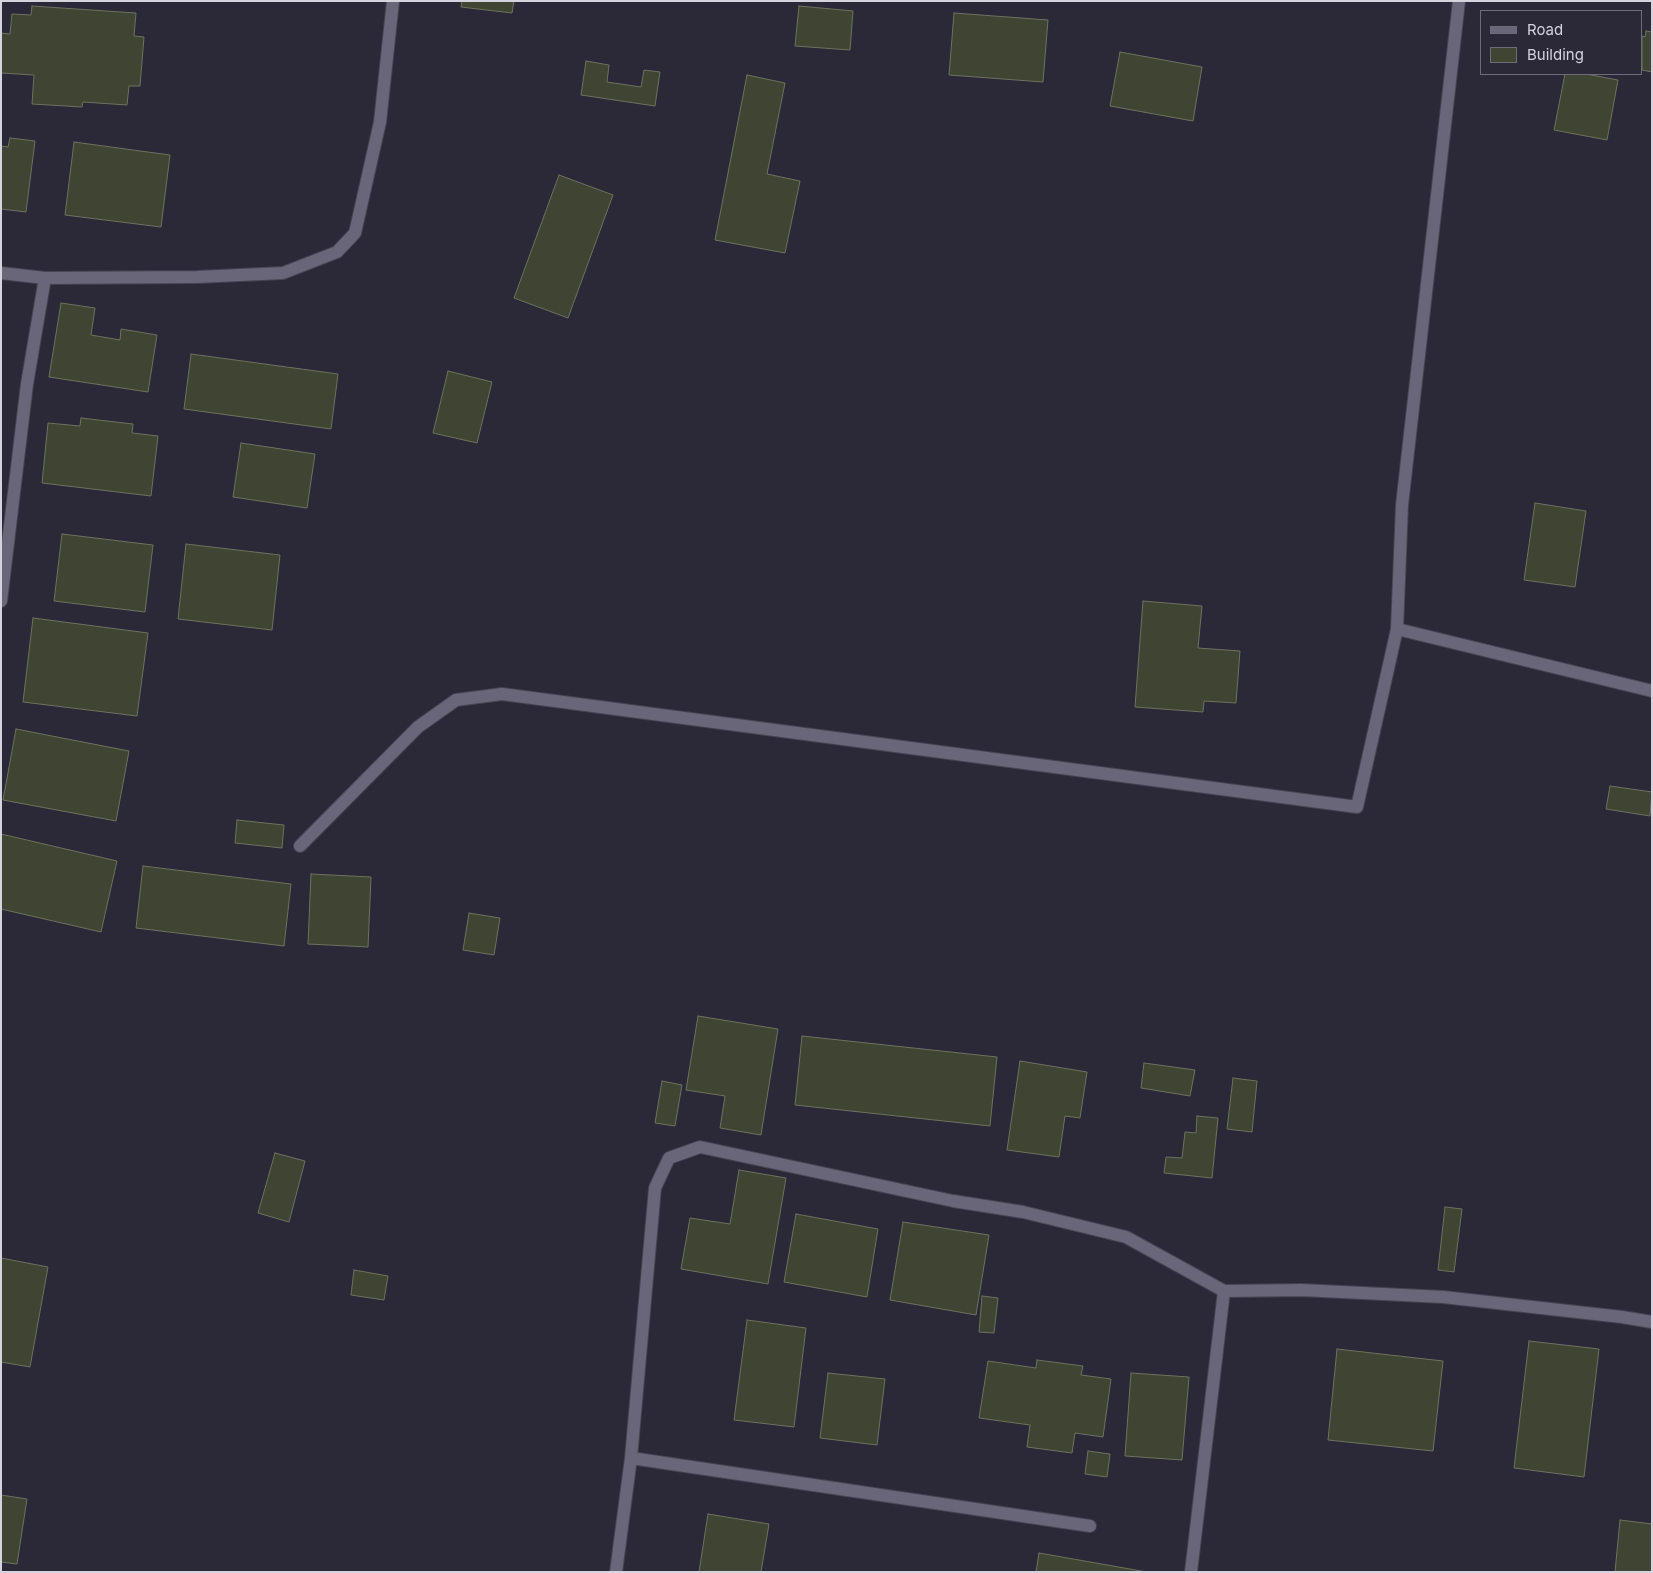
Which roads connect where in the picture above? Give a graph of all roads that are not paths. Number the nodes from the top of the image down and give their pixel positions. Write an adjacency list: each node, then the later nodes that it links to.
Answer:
1 (393, 1): 4 (street)
2 (1459, 1): 6 (street)
3 (1, 273): 4 (street)
4 (45, 278): 5 (street)
5 (1, 601)
6 (1397, 629): 7 (street); 8 (street)
7 (1652, 691)
8 (300, 846)
9 (1224, 1291): 10 (street); 11 (street); 14 (street)
10 (1652, 1322)
11 (632, 1458): 12 (street); 13 (street)
12 (1090, 1526)
13 (616, 1572)
14 (1191, 1572)

